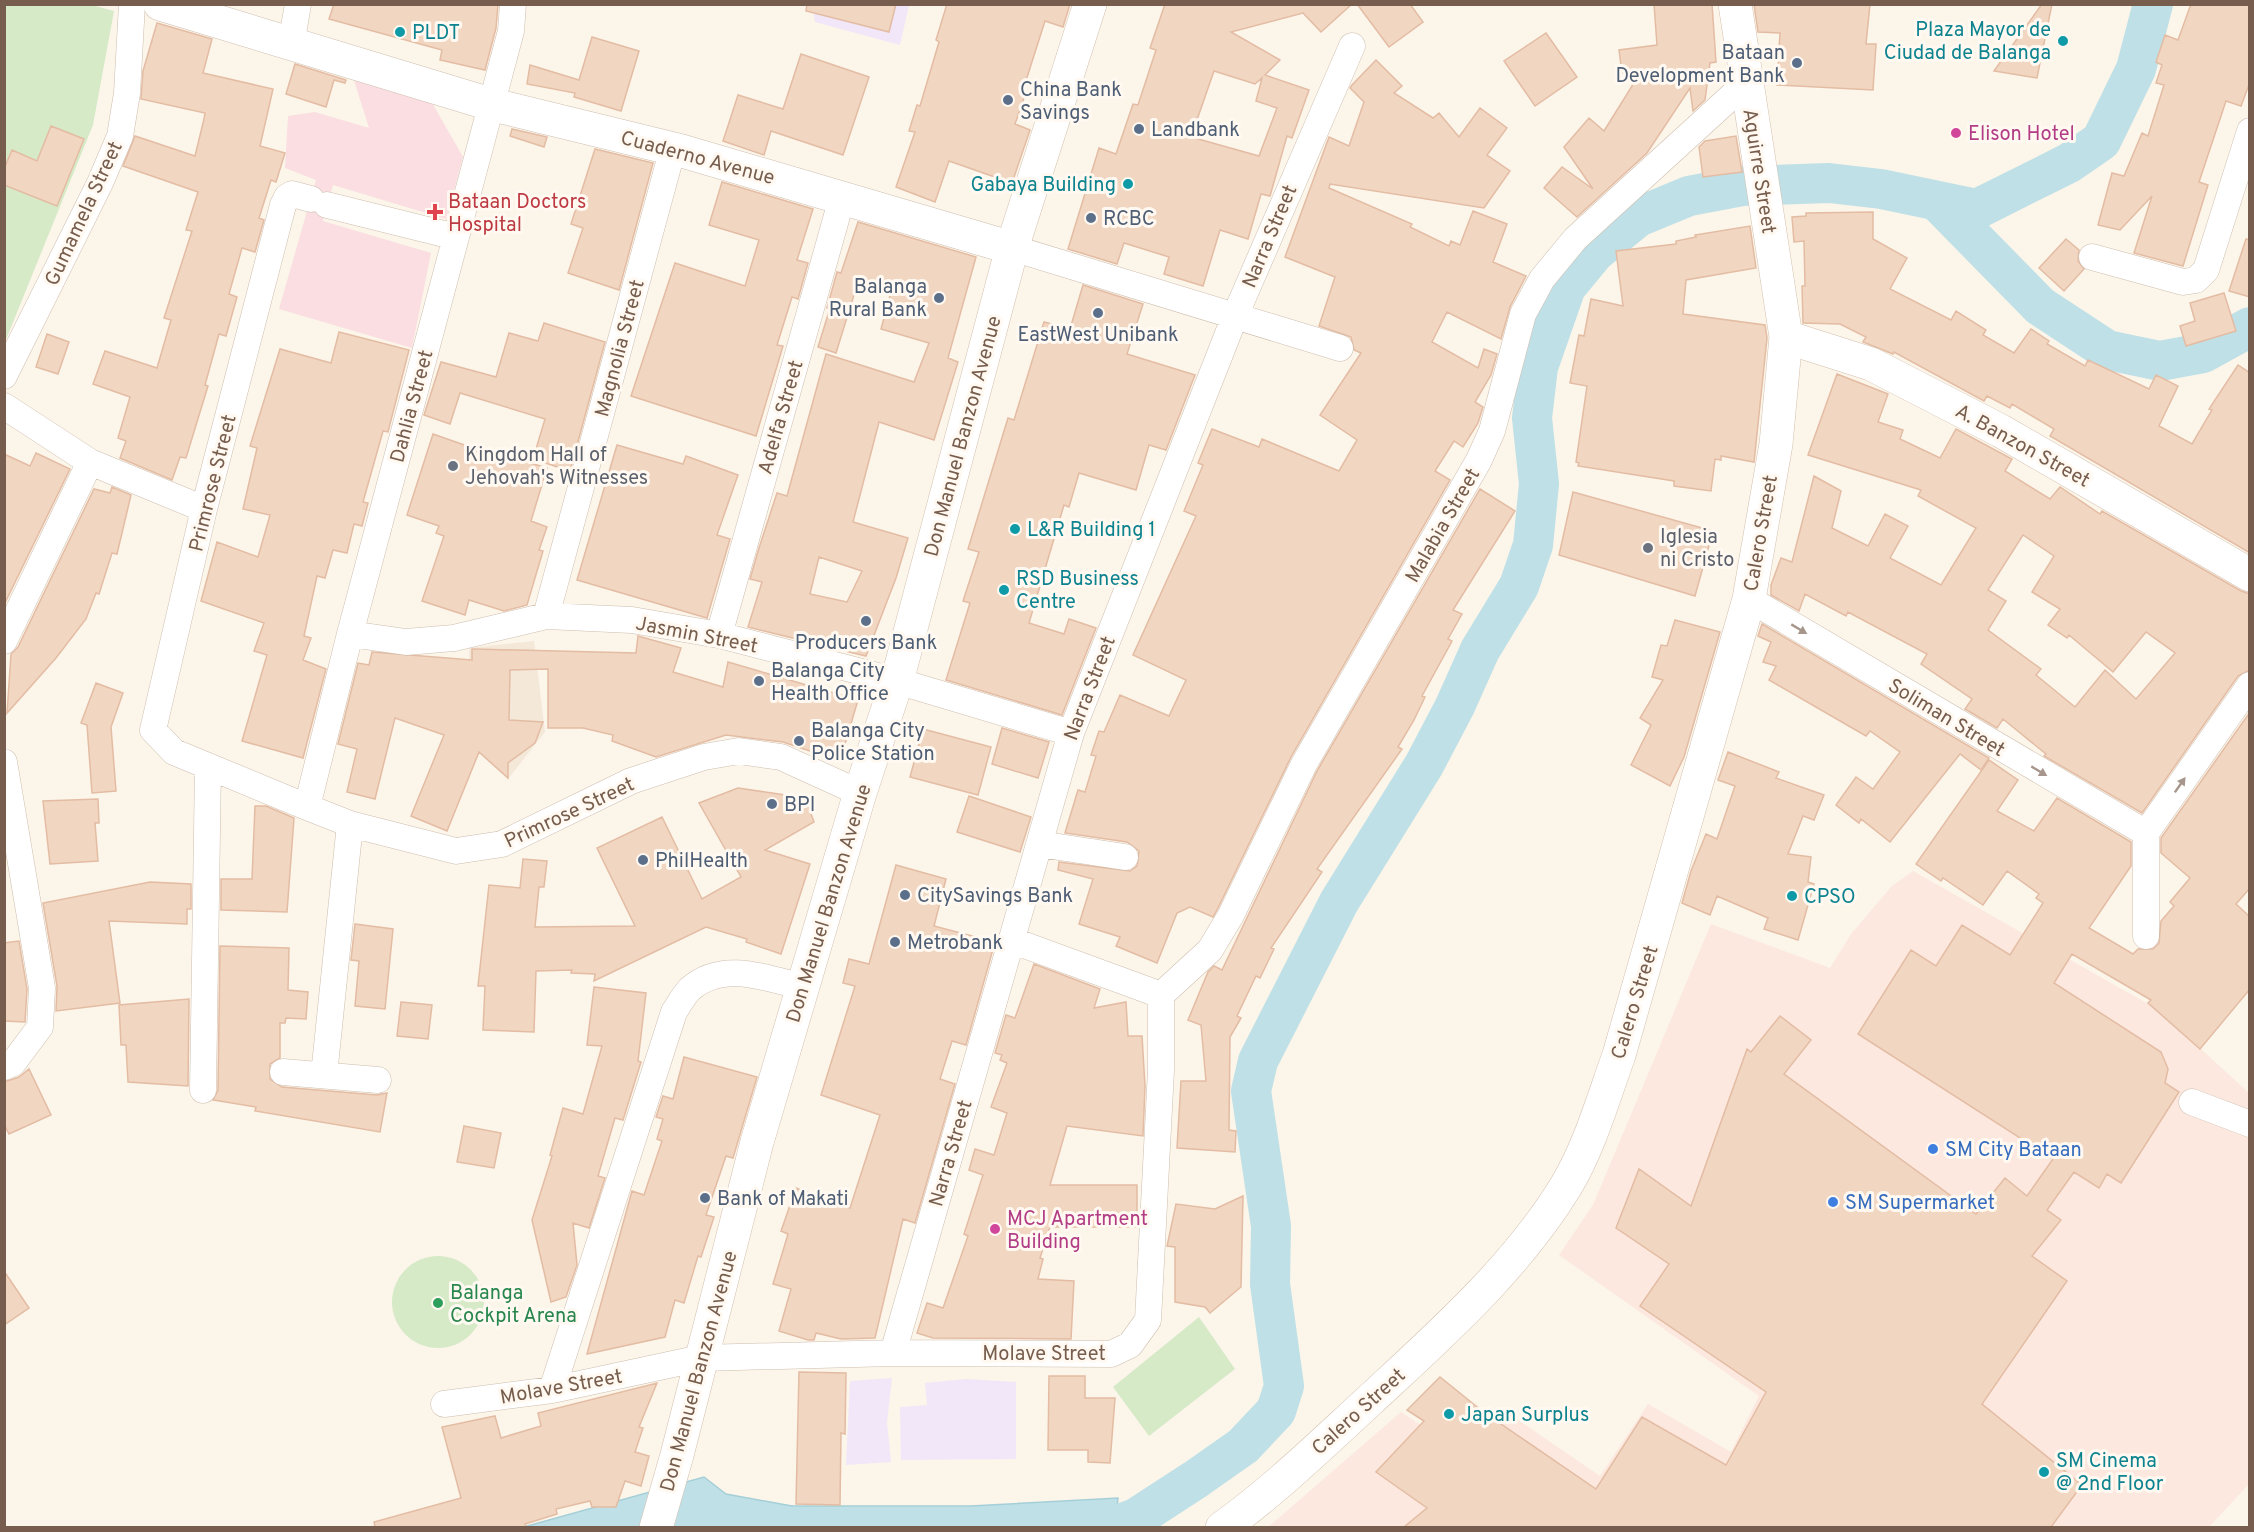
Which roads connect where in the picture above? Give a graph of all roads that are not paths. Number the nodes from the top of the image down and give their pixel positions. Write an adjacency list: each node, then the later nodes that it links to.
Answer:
1 (132, 4): 20 (street, Gumamela Street)
2 (160, 4): 7 (main road, Cuaderno Avenue)
3 (298, 4): 7 (street)
4 (513, 4): 10 (street, Dahlia Street)
5 (1089, 4): 15 (main road, Don Manuel Banzon Avenue)
6 (1735, 4): 9 (main road, Aguirre Street)
7 (291, 45): 10 (main road, Cuaderno Avenue)
8 (1352, 46): 17 (street, Narra Street)
9 (1746, 83): 18 (main road, Aguirre Street); 44 (street, Malabia Street)
10 (490, 104): 12 (main road, Cuaderno Avenue); 14 (street, Dahlia Street)
11 (2250, 131): 16 (street)
12 (673, 148): 13 (main road, Cuaderno Avenue); 26 (street, Magnolia Street)
13 (842, 198): 15 (main road, Cuaderno Avenue); 28 (street, Adelfa Street)
14 (456, 237): 23 (street, Primrose Street); 27 (street, Dahlia Street)
15 (1012, 248): 17 (street, Cuaderno Avenue); 30 (main road, Don Manuel Banzon Avenue)
16 (2092, 257)
17 (1235, 316): 19 (street, Cuaderno Avenue); 32 (street, Narra Street)
18 (1786, 337): 24 (main road, A. Banzon Street); 25 (main road, Calero Street)
19 (1340, 348)
20 (4, 376)
21 (4, 406): 22 (street)
22 (90, 462): 23 (street); 29 (street)
23 (204, 509): 34 (street, Primrose Street)
24 (2250, 575)
25 (1749, 599): 38 (street, Soliman Street, one-way to 38); 57 (main road, Calero Street)
26 (546, 616): 27 (street, Jasmin Street); 28 (street, Jasmin Street)
27 (350, 634): 36 (street, Dahlia Street)
28 (719, 635): 30 (street, Jasmin Street)
29 (4, 641)
30 (897, 681): 32 (street, Jasmin Street); 35 (main road, Don Manuel Banzon Avenue)
31 (2250, 685): 38 (street, one-way to 31)
32 (1071, 733): 39 (street, Narra Street)
33 (4, 762): 45 (street)
34 (208, 767): 36 (street, Primrose Street); 49 (street)
35 (860, 793): 37 (street, Primrose Street); 43 (main road, Don Manuel Banzon Avenue)
36 (307, 807): 37 (street, Primrose Street)
37 (350, 824): 47 (street)
38 (2146, 833): 41 (street)
39 (1039, 844): 40 (street); 42 (street, Narra Street)
40 (1125, 857)
41 (2146, 936)
42 (1011, 940): 44 (street); 52 (street, Narra Street)
43 (802, 987): 53 (main road, Don Manuel Banzon Avenue); 54 (street)
44 (1161, 995): 52 (street, Molave Street)
45 (7, 1062)
46 (283, 1072): 47 (street)
47 (324, 1075): 48 (street)
48 (378, 1080)
49 (203, 1090)
50 (2192, 1102): 51 (street)
51 (2250, 1124)
52 (893, 1353): 53 (street, Molave Street)
53 (701, 1359): 54 (street, Molave Street); 56 (main road, Don Manuel Banzon Avenue)
54 (552, 1390): 55 (street, Molave Street)
55 (444, 1404)
56 (656, 1527)
57 (1222, 1527)

